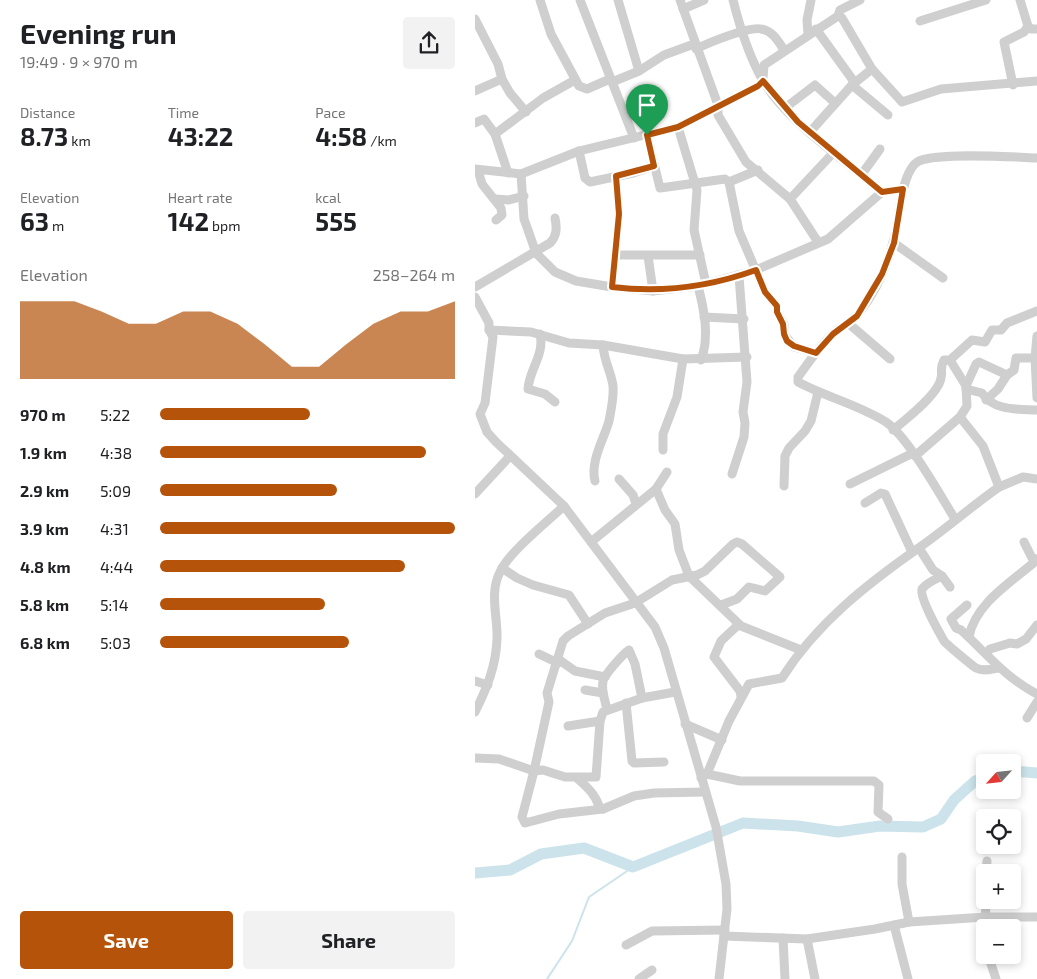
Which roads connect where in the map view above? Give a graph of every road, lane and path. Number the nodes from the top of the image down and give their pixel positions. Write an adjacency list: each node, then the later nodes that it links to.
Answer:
1 (540, 0): 23 (street)
2 (580, 0): 24 (street)
3 (618, 0): 21 (street)
4 (704, 0): 10 (street)
5 (733, 0): 16 (street)
6 (811, 0): 17 (street)
7 (860, 0): 11 (street)
8 (986, 0): 13 (street)
9 (1020, 0): 14 (street)
10 (682, 4): 18 (street)
11 (838, 16): 15 (street); 20 (street)
12 (475, 19): 22 (street)
13 (920, 21)
14 (1033, 28): 28 (street)
15 (816, 29): 17 (street); 27 (street)
16 (741, 33): 18 (street); 19 (street); 25 (street)
17 (808, 35): 19 (street)
18 (695, 47): 21 (street); 31 (street)
19 (784, 50): 25 (street)
20 (872, 69): 27 (street); 28 (street)
21 (639, 71): 24 (street)
22 (501, 79): 29 (street); 33 (street)
23 (575, 80): 24 (street); 33 (street)
24 (611, 81): 40 (street)
25 (763, 81): 31 (street); 32 (street)
26 (1037, 81): 28 (street)
27 (854, 84): 30 (street); 34 (street)
28 (1013, 85)
29 (475, 91)
30 (835, 103): 32 (street); 37 (street)
31 (717, 105): 36 (street); 47 (street)
32 (785, 108): 37 (street)
33 (526, 112): 38 (street)
34 (888, 115)
35 (475, 123): 38 (street)
36 (678, 127): 39 (street); 53 (street)
37 (809, 132): 43 (street)
38 (495, 134): 48 (street)
39 (647, 135): 40 (street); 45 (street)
40 (634, 138): 42 (street)
41 (880, 149): 50 (street)
42 (579, 151): 49 (street); 51 (street)
43 (835, 152): 50 (street); 58 (street)
44 (1037, 158): 54 (street)
45 (654, 166): 51 (street); 53 (street)
46 (477, 169): 48 (street); 57 (street)
47 (758, 170): 52 (street); 58 (street)
48 (508, 173): 49 (street)
49 (521, 174): 56 (street)
50 (862, 174): 55 (street)
51 (616, 176): 64 (street)
52 (729, 182): 53 (street); 67 (street)
53 (696, 183): 65 (street)
54 (903, 189): 55 (street); 62 (street)
55 (882, 192): 61 (street)
56 (523, 196): 57 (street); 63 (street)
57 (495, 199): 60 (street)
58 (790, 199): 61 (street)
59 (555, 218): 63 (street)
60 (496, 220)
61 (818, 242): 67 (street)
62 (894, 243): 69 (street); 78 (street)
63 (536, 253): 71 (street); 72 (street)
64 (615, 255): 66 (street); 72 (street)
65 (700, 255): 66 (street); 70 (street)
66 (648, 256): 73 (street)
67 (756, 270): 68 (street); 83 (street)
68 (739, 276): 70 (street); 77 (street)
69 (943, 278)
70 (702, 285): 73 (street); 76 (street)
71 (475, 287)
72 (612, 287): 73 (street)
73 (653, 291)
74 (475, 297): 79 (street)
75 (1037, 311): 89 (street)
76 (704, 317): 77 (street); 88 (street)
77 (744, 319): 84 (street)
78 (848, 323): 83 (street); 86 (street)
79 (489, 330): 80 (street); 97 (street)
80 (540, 334): 82 (street); 95 (street)
81 (1037, 336): 85 (street)
82 (603, 344): 87 (street); 107 (street)
83 (816, 353): 92 (street)
84 (747, 357): 88 (street); 104 (street)
85 (1035, 358): 90 (street); 93 (street)
86 (890, 359)
87 (683, 360): 88 (street); 100 (street)
88 (701, 360)
89 (951, 360): 91 (street); 99 (street)
90 (1007, 374): 91 (street); 94 (street)
91 (966, 388): 94 (street); 98 (street)
92 (818, 392): 99 (street); 109 (street)
93 (1037, 398)
94 (986, 400): 96 (street)
95 (555, 402)
96 (1037, 410)
97 (477, 412): 102 (street)
98 (960, 416): 101 (street); 110 (street)
99 (893, 430): 101 (street)
100 (663, 450)
101 (914, 455): 108 (street); 116 (street)
102 (510, 456): 112 (street); 115 (street)
103 (667, 472): 111 (street)
104 (731, 474)
105 (619, 479): 113 (street)
106 (1037, 479): 110 (street)
107 (595, 481)
108 (850, 484)
109 (784, 486)
110 (999, 487): 116 (street)
111 (656, 489): 113 (street); 122 (street)
112 (475, 494)
113 (636, 504): 117 (street)
114 (865, 504): 119 (street)
115 (564, 506): 117 (street); 121 (street)
116 (955, 519): 119 (street)
117 (591, 542): 125 (street)
118 (1024, 542): 120 (street)
119 (915, 550): 123 (street); 132 (street)
120 (1037, 560): 131 (street)
121 (502, 568): 128 (street); 139 (street)
122 (689, 576): 125 (street); 126 (street); 126 (street)
123 (942, 576): 124 (street); 136 (street)
124 (950, 587)
125 (635, 603): 128 (street); 141 (street)
126 (721, 605): 129 (street)
127 (967, 605): 131 (street)
128 (588, 624): 135 (street)
129 (739, 624): 132 (street); 144 (street)
130 (1037, 625): 133 (street)
131 (969, 637): 133 (street)
132 (801, 650): 144 (street)
133 (987, 653): 136 (street)
134 (539, 654): 135 (street)
135 (558, 661): 137 (street); 157 (street)
136 (999, 668): 143 (street)
137 (605, 677): 142 (street); 145 (street)
138 (475, 681): 139 (street)
139 (488, 685): 149 (street)
140 (585, 690): 142 (street)
141 (675, 692): 145 (street); 152 (street)
142 (603, 693): 148 (street)
143 (1037, 694)
144 (741, 696): 154 (street)
145 (642, 698): 147 (street)
146 (1037, 702): 150 (street)
147 (626, 703): 148 (street); 156 (street)
148 (607, 709): 151 (street)
149 (475, 712)
150 (1027, 718)
151 (600, 721): 153 (street); 159 (street)
152 (685, 724): 154 (street); 158 (street)
153 (568, 726)
154 (722, 740): 158 (street)
155 (475, 758): 157 (street)
156 (664, 762)
157 (534, 771): 159 (street); 161 (street)
158 (704, 776): 160 (street); 162 (street)
159 (577, 778): 161 (street)
160 (705, 792): 161 (street); 171 (street)
161 (603, 809)
162 (888, 819)
163 (902, 857): 169 (street)
164 (987, 861): 165 (street)
165 (987, 864)
166 (986, 909): 167 (street)
167 (986, 917): 168 (street); 169 (street)
168 (1037, 917)
169 (909, 922): 170 (street)
170 (894, 925): 173 (street); 181 (street)
171 (724, 933): 172 (street); 174 (street); 178 (street)
172 (783, 938): 173 (street); 179 (street)
173 (807, 938): 180 (street)
174 (626, 945)
175 (991, 964): 182 (street)
176 (652, 970): 177 (street)
177 (639, 979)
178 (719, 979)
179 (785, 979)
180 (815, 979)
181 (908, 979)
182 (996, 979)

